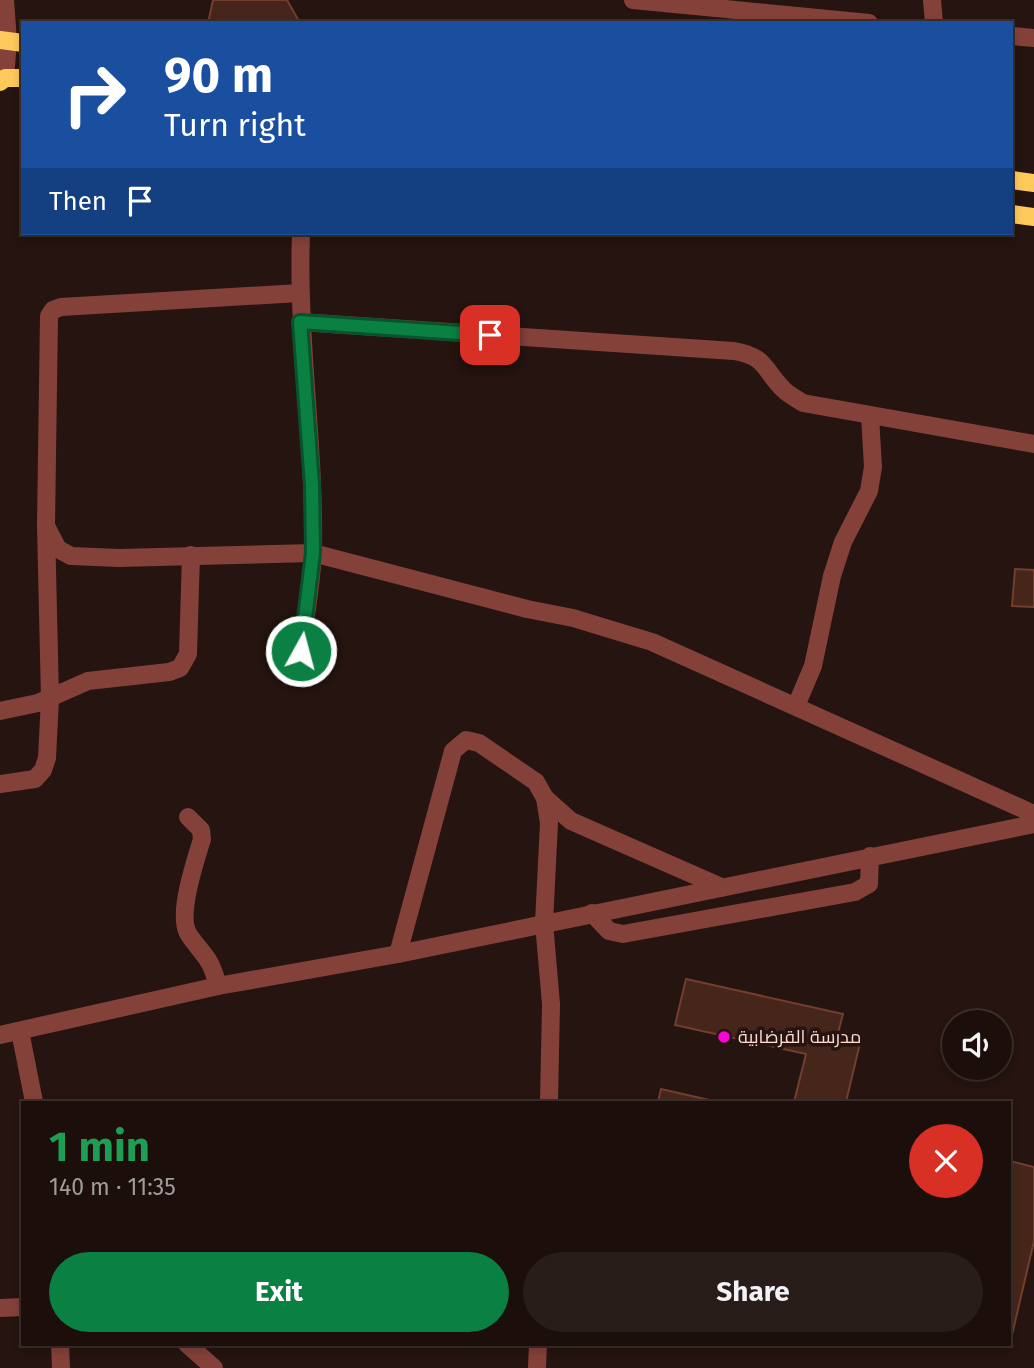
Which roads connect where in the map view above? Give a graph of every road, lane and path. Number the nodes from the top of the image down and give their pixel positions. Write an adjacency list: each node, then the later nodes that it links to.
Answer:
1 (5, 0): 8 (street)
2 (633, 0): 4 (street)
3 (932, 0): 5 (street)
4 (848, 21)
5 (934, 21)
6 (1013, 36): 7 (street)
7 (1034, 38)
8 (10, 41): 9 (street)
9 (9, 79)
10 (1013, 180): 11 (main road)
11 (1034, 183)
12 (1013, 214): 13 (main road)
13 (1034, 217)
14 (301, 235): 15 (street)
15 (299, 293): 16 (street); 19 (street)
16 (300, 322): 17 (street); 20 (street)
17 (870, 416): 18 (street); 24 (street)
18 (1034, 443)
19 (46, 526): 21 (street); 23 (street)
20 (313, 553): 21 (street); 22 (street); 24 (street)
21 (191, 555): 23 (street)
22 (301, 651)
23 (50, 699): 25 (street); 26 (street)
24 (796, 706): 28 (street)
25 (0, 711)
26 (0, 784)
27 (545, 798): 32 (street); 34 (street); 35 (street)
28 (1034, 814)
29 (188, 817): 36 (street)
30 (1034, 824): 31 (street)
31 (870, 856): 32 (street); 33 (street)
32 (719, 886): 33 (street)
33 (592, 913): 34 (street)
34 (544, 923): 35 (street); 40 (street)
35 (398, 954): 36 (street)
36 (218, 986): 37 (street)
37 (20, 1031): 38 (street); 39 (street)
38 (0, 1035)
39 (34, 1101)
40 (550, 1101)
41 (21, 1307): 42 (street)
42 (0, 1308)
43 (60, 1346): 46 (street)
44 (189, 1346): 47 (street)
45 (538, 1346): 48 (street)
46 (61, 1368)
47 (214, 1368)
48 (537, 1368)

